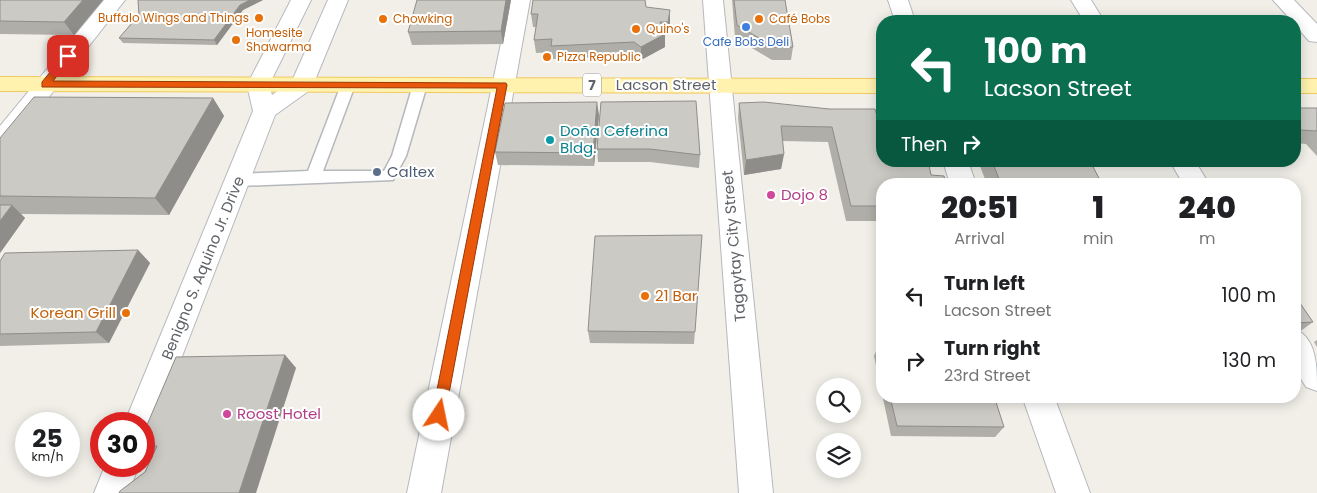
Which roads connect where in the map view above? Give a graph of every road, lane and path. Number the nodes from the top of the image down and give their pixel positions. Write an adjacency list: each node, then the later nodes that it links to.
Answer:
1 (115, 0): 15 (street)
2 (301, 0): 16 (street)
3 (338, 0): 17 (street)
4 (520, 0): 20 (street)
5 (713, 0): 21 (street, Tagaytay City Street)
6 (898, 0): 9 (street)
7 (1081, 0): 10 (street)
8 (1283, 0): 11 (street)
9 (903, 15)
10 (1090, 15)
11 (1297, 15)
12 (1301, 19): 13 (street)
13 (1317, 36)
14 (0, 84): 15 (main road, Lacson Street / 7)
15 (45, 84): 16 (main road, Lacson Street / 7); 26 (street)
16 (258, 85): 17 (main road, Lacson Street / 7); 25 (street)
17 (302, 85): 18 (main road, Lacson Street / 7); 25 (street)
18 (348, 85): 19 (main road, Lacson Street / 7); 28 (lane)
19 (420, 85): 20 (main road, Lacson Street / 7); 28 (lane)
20 (503, 85): 21 (main road, Lacson Street / 7); 37 (street)
21 (720, 86): 22 (main road, Lacson Street / 7); 38 (street, Tagaytay City Street)
22 (876, 86)
23 (1301, 86): 24 (main road)
24 (1317, 86)
25 (265, 112): 30 (street, Benigno S. Aquino Jr. Drive)
26 (0, 142)
27 (1186, 167): 29 (street)
28 (312, 176): 30 (lane)
29 (1192, 178)
30 (239, 180): 34 (street, Benigno S. Aquino Jr. Drive)
31 (1301, 352): 32 (street)
32 (1317, 377)
33 (1041, 403): 39 (street)
34 (145, 412)
35 (118, 477): 36 (street)
36 (112, 493)
37 (424, 493)
38 (756, 493)
39 (1073, 493)

